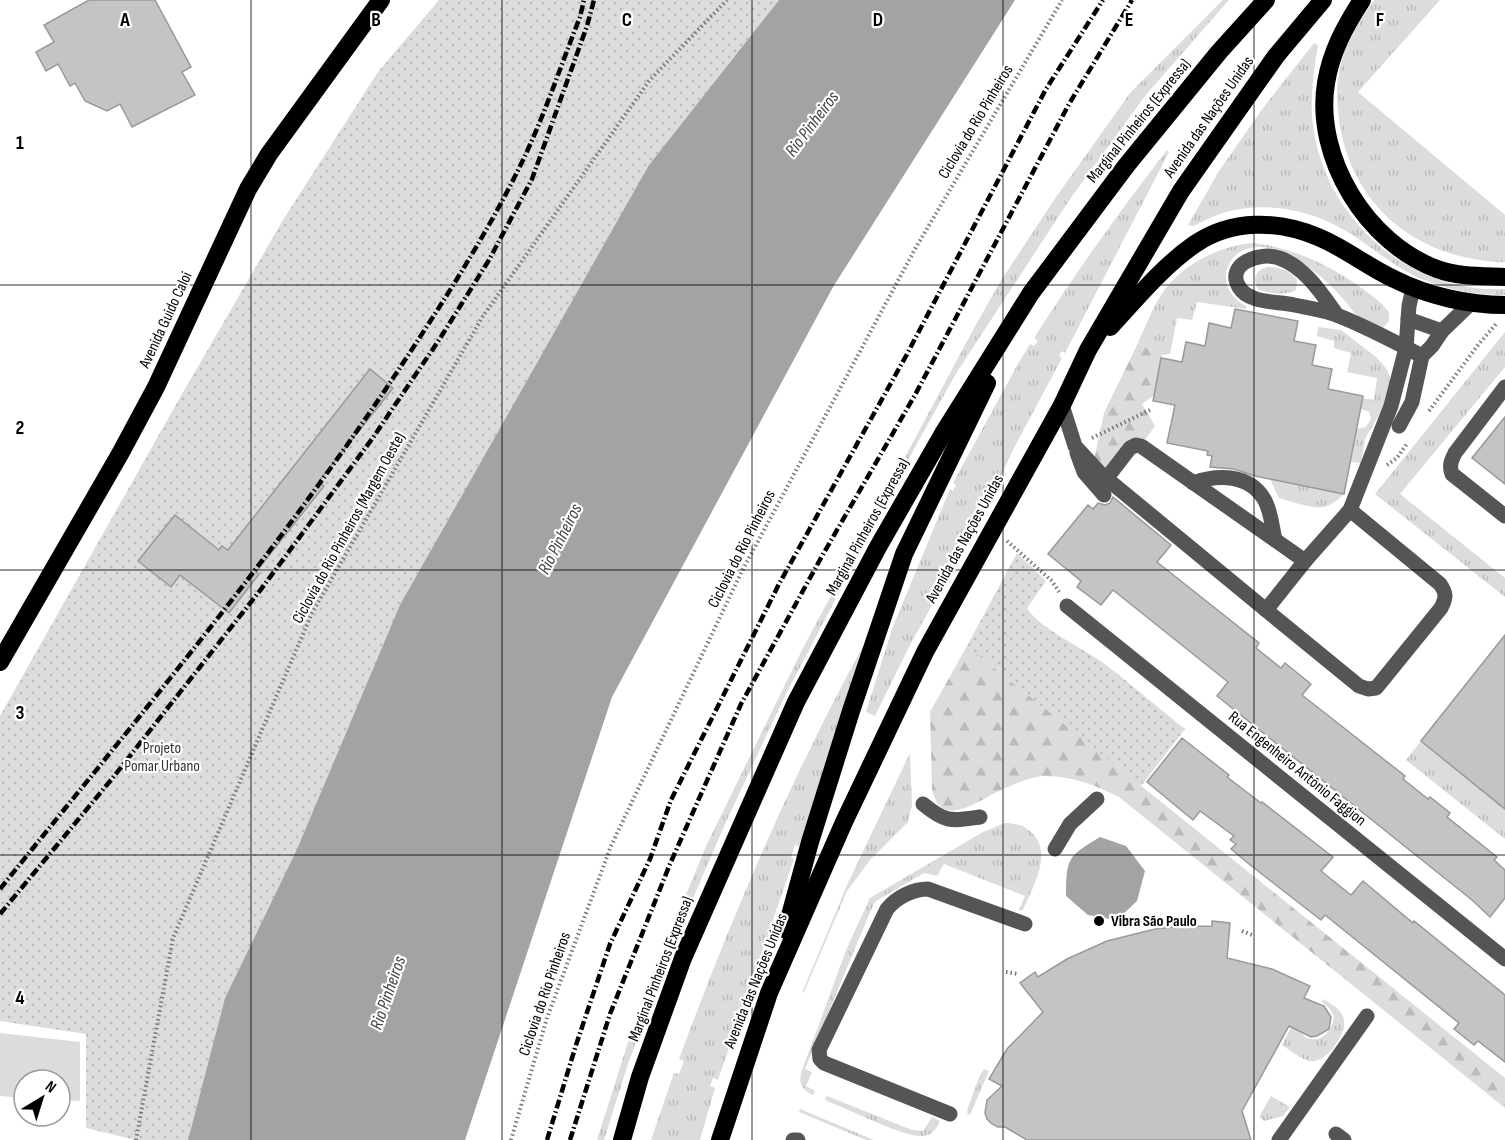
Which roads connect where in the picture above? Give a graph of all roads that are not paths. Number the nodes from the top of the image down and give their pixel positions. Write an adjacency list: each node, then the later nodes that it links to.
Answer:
1 (1266, 0): 7 (highway, Marginal Pinheiros (Expressa))
2 (1323, 0): 14 (highway, Avenida das Nações Unidas)
3 (1362, 0): 5 (highway)
4 (380, 1): 29 (highway, Avenida Guido Caloi)
5 (1505, 277)
6 (1413, 288): 8 (highway); 11 (street); 14 (highway)
7 (1031, 293): 36 (highway); 39 (highway, Marginal Pinheiros (Expressa))
8 (1471, 303): 9 (highway); 12 (street)
9 (1502, 313)
10 (1337, 315): 10 (street); 13 (street)
11 (1408, 320): 12 (street); 13 (street)
12 (1442, 331): 15 (street)
13 (1406, 348): 15 (street); 23 (street)
14 (1088, 350): 17 (highway, Avenida das Nações Unidas)
15 (1422, 356): 18 (street)
16 (1505, 387): 24 (street)
17 (1062, 405): 19 (street); 36 (highway, Avenida das Nações Unidas)
18 (1399, 426)
19 (1075, 447): 20 (street); 22 (street)
20 (1106, 478): 21 (street); 28 (street)
21 (1193, 483): 25 (street); 25 (street)
22 (1104, 495)
23 (1350, 510): 26 (street); 28 (street)
24 (1505, 516)
25 (1275, 540): 26 (street)
26 (1305, 561): 28 (street)
27 (1067, 606): 35 (street, Rua Engenheiro Antônio Faggion)
28 (1266, 610)
29 (0, 662)
30 (1097, 799): 33 (street)
31 (922, 804): 32 (street)
32 (980, 817)
33 (1055, 849)
34 (1025, 924): 38 (street)
35 (1505, 959)
36 (769, 993): 40 (highway, Avenida das Nações Unidas)
37 (1367, 1016): 43 (street)
38 (950, 1114)
39 (622, 1140)
40 (720, 1140)
41 (793, 1140): 42 (street)
42 (798, 1140)
43 (1279, 1140)

